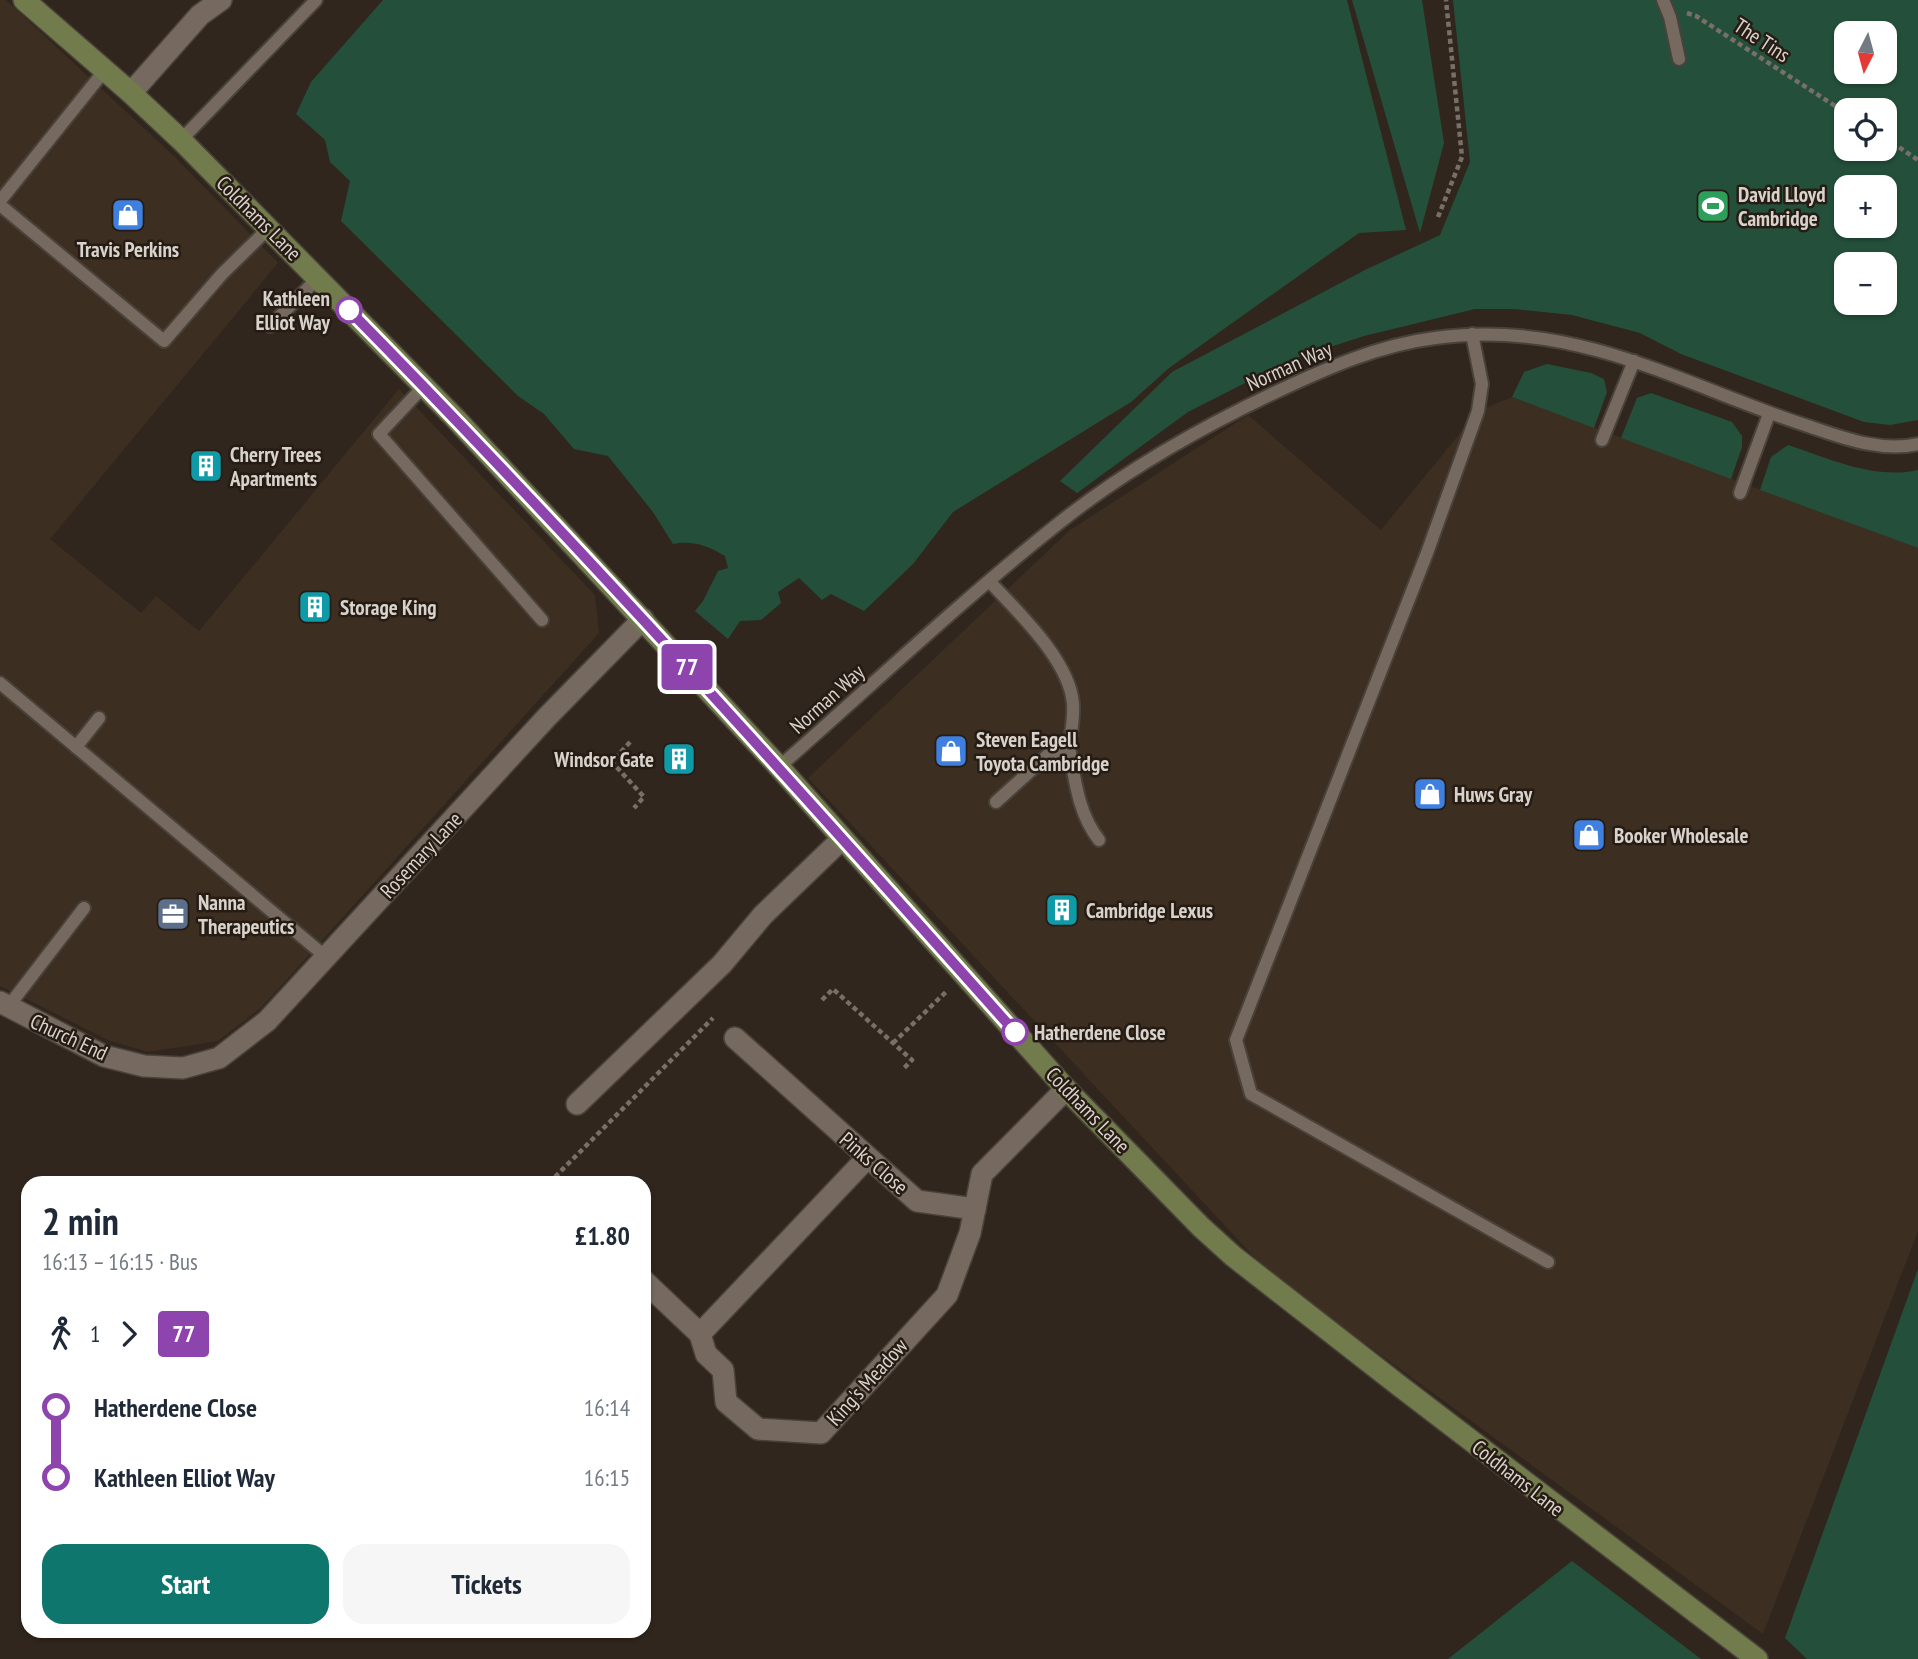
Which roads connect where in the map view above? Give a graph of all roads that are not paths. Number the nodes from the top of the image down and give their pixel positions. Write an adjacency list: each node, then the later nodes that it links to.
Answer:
1 (24, 0): 6 (street, Coldhams Lane)
2 (222, 0): 7 (street)
3 (316, 0): 8 (lane)
4 (1665, 3): 5 (lane)
5 (1679, 59)
6 (106, 71): 7 (street, Coldhams Lane); 9 (lane)
7 (131, 93): 8 (street, Coldhams Lane)
8 (181, 140): 10 (street, Coldhams Lane)
9 (0, 203): 10 (lane)
10 (269, 228): 11 (street, Coldhams Lane)
11 (318, 278): 12 (lane); 15 (street, Coldhams Lane)
12 (270, 327)
13 (1472, 334): 14 (lane, Norman Way); 20 (lane, Norman Way); 40 (lane)
14 (1634, 361): 16 (lane, Norman Way); 17 (lane)
15 (424, 386): 21 (street, Coldhams Lane); 22 (lane)
16 (1769, 414): 18 (lane, Norman Way); 19 (lane)
17 (1602, 440)
18 (1918, 444)
19 (1740, 493)
20 (989, 581): 26 (lane); 27 (lane, Norman Way)
21 (643, 619): 27 (street, Coldhams Lane); 32 (street, Rosemary Lane)
22 (542, 620)
23 (0, 683): 25 (lane)
24 (99, 718): 25 (lane)
25 (76, 747): 32 (lane)
26 (1069, 747): 28 (lane); 30 (lane)
27 (779, 767): 29 (street, Coldhams Lane)
28 (996, 802)
29 (842, 839): 36 (street, Coldhams Lane); 37 (street)
30 (1099, 840)
31 (84, 908): 33 (lane)
32 (326, 957): 35 (street, Rosemary Lane)
33 (3, 1011): 35 (street, Church End)
34 (735, 1038): 38 (street, Pinks Close)
35 (183, 1068)
36 (1066, 1089): 39 (street); 43 (street, Coldhams Lane)
37 (577, 1104)
38 (867, 1158): 39 (street, Pinks Close); 42 (street)
39 (975, 1209): 42 (street, King's Meadow)
40 (1548, 1262)
41 (651, 1288): 42 (street, King's Meadow)
42 (700, 1334)
43 (1757, 1659)

